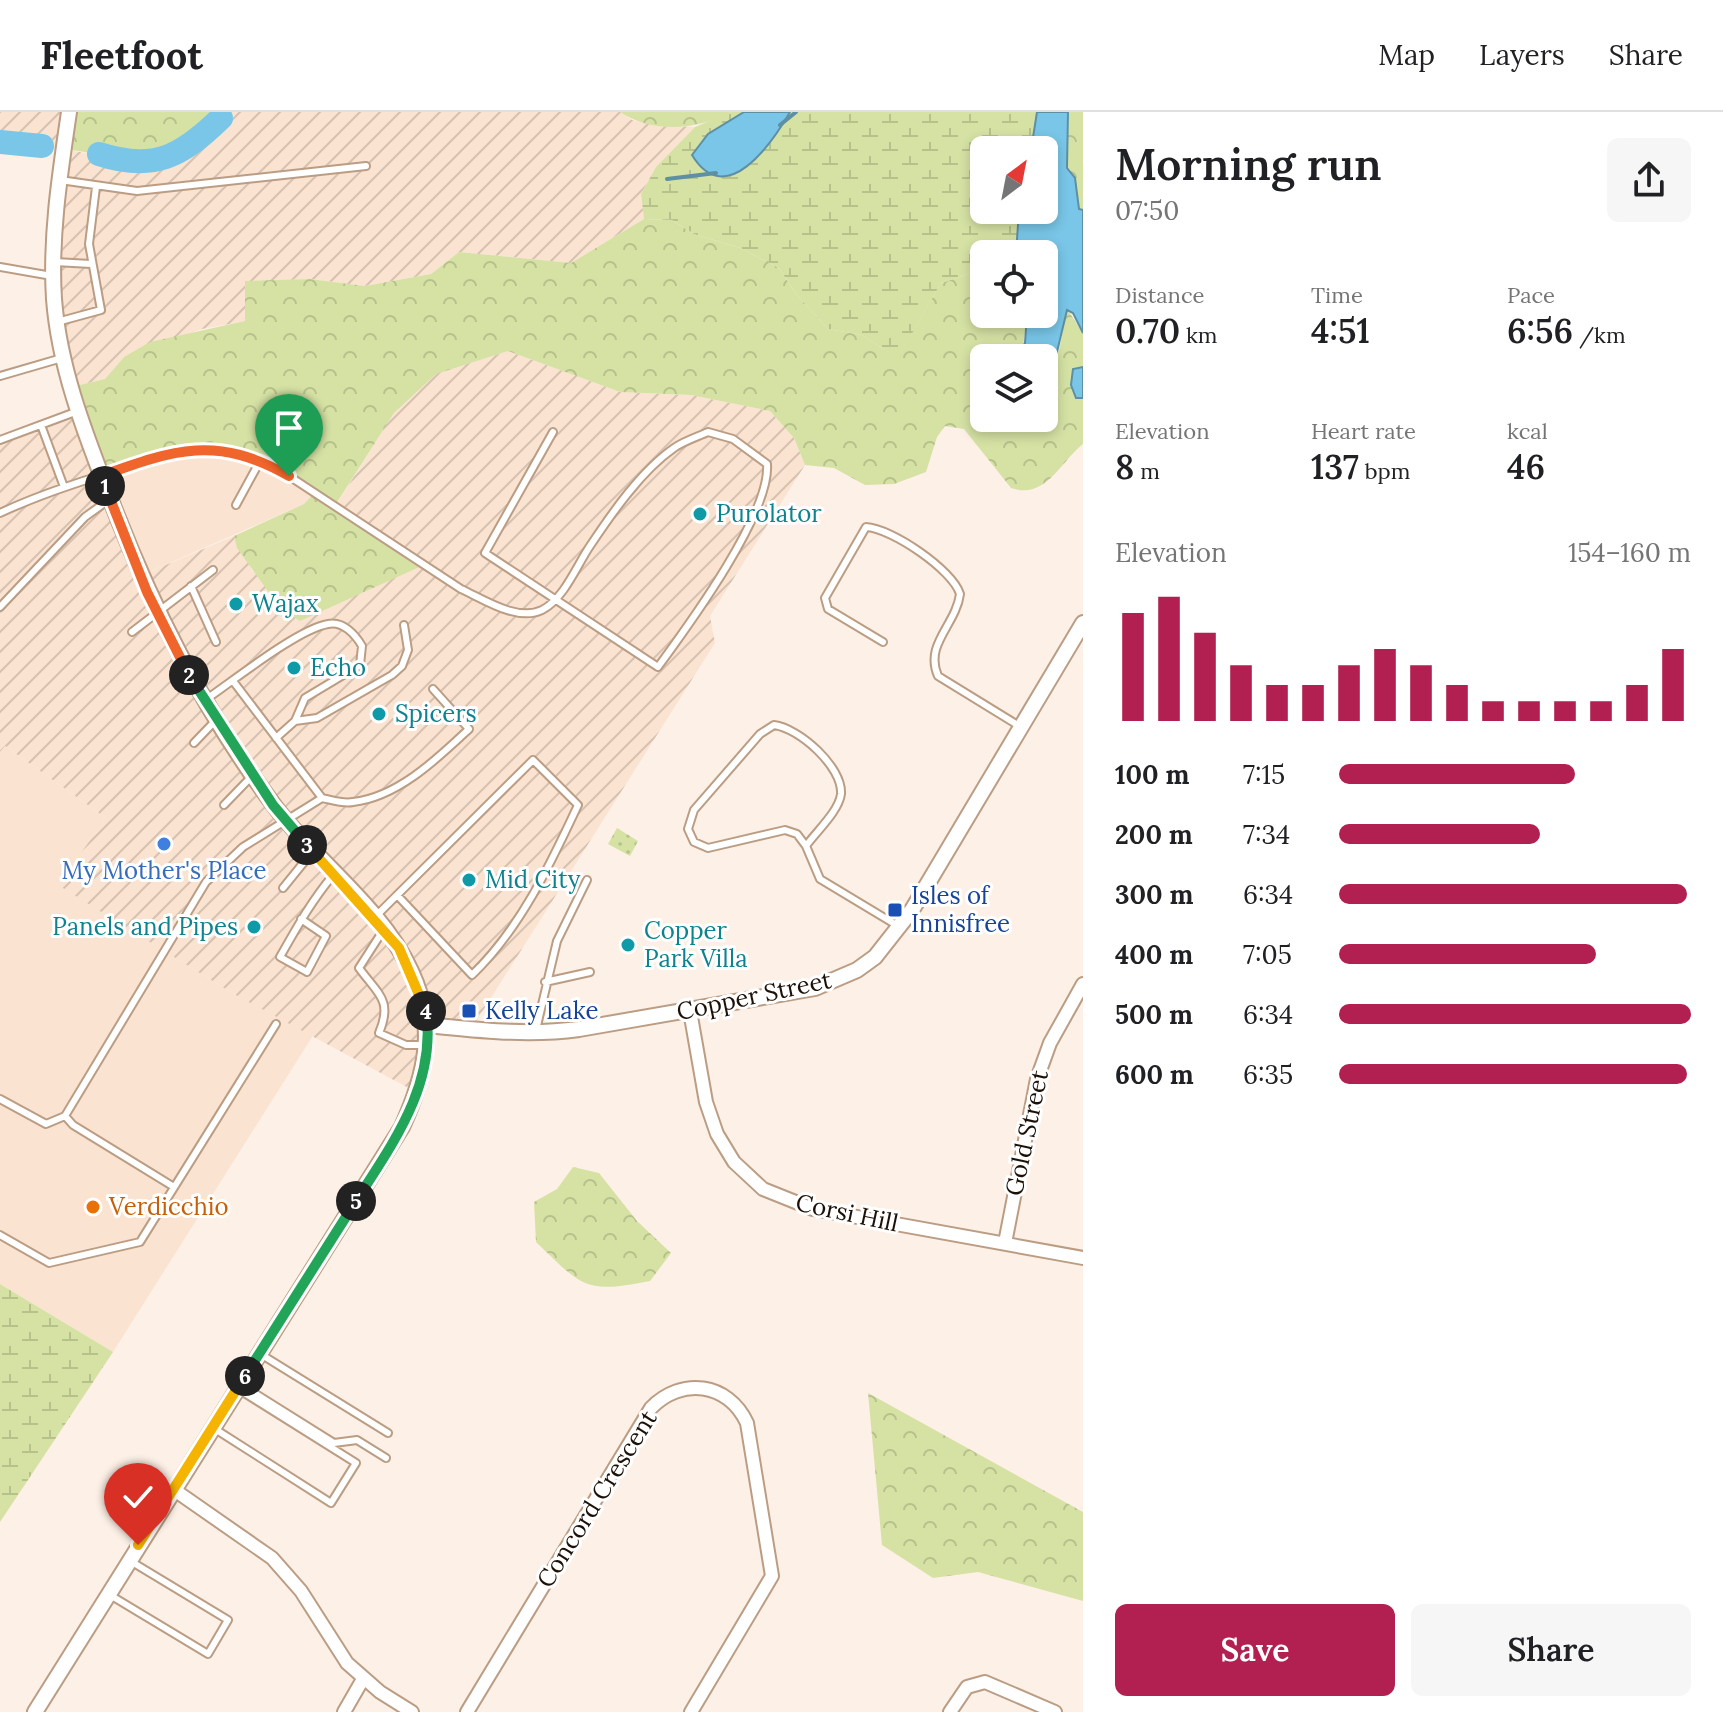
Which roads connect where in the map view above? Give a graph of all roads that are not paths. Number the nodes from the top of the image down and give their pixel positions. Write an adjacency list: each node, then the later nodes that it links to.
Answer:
1 (69, 114): 3 (street)
2 (366, 166): 4 (lane)
3 (60, 180): 4 (lane); 7 (street)
4 (96, 187): 5 (lane)
5 (91, 264): 7 (lane); 8 (lane)
6 (0, 267): 7 (lane)
7 (54, 269): 8 (street)
8 (57, 322): 9 (street)
9 (63, 358): 10 (lane); 11 (street)
10 (0, 376)
11 (78, 411): 12 (lane); 16 (street)
12 (41, 425): 14 (lane); 17 (lane)
13 (553, 432): 23 (lane)
14 (0, 440)
15 (260, 461): 16 (lane); 19 (lane); 23 (lane)
16 (101, 476): 17 (lane); 18 (street)
17 (64, 487): 20 (lane)
18 (110, 499): 24 (lane); 25 (street)
19 (236, 505)
20 (0, 513)
21 (213, 570): 22 (lane)
22 (191, 586): 25 (lane); 29 (lane)
23 (554, 600): 23 (lane)
24 (0, 607)
25 (156, 611): 28 (lane); 33 (street)
26 (1083, 623): 36 (street, Copper Street)
27 (404, 625): 35 (lane)
28 (132, 632)
29 (216, 642)
30 (883, 642): 36 (lane)
31 (233, 681): 33 (lane); 35 (lane); 37 (lane)
32 (433, 689): 40 (lane)
33 (204, 701): 34 (street)
34 (216, 720): 38 (lane); 39 (street)
35 (295, 721): 37 (lane)
36 (1021, 727): 51 (street, Copper Street)
37 (276, 738): 40 (lane)
38 (194, 743)
39 (253, 775): 41 (lane); 42 (street)
40 (322, 798): 42 (lane)
41 (224, 805)
42 (286, 820): 44 (street); 61 (lane)
43 (806, 846): 43 (lane); 51 (lane)
44 (313, 851): 45 (street); 47 (lane)
45 (334, 874): 49 (lane); 50 (street)
46 (587, 880): 53 (lane)
47 (283, 888)
48 (397, 895): 48 (lane); 50 (lane)
49 (301, 919): 49 (lane)
50 (379, 923): 57 (street); 59 (lane)
51 (901, 928): 55 (street, Copper Street)
52 (590, 972): 53 (lane)
53 (545, 982): 58 (lane)
54 (1083, 984): 64 (street, Gold Street)
55 (690, 1011): 58 (street, Copper Street); 64 (street, Corsi Hill)
56 (276, 1024): 62 (lane)
57 (427, 1025): 58 (street, Copper Street); 59 (street)
58 (535, 1034)
59 (427, 1045): 66 (street)
60 (0, 1099): 61 (lane)
61 (65, 1116): 62 (lane)
62 (174, 1187): 63 (lane)
63 (0, 1235)
64 (1005, 1243): 65 (street, Corsi Hill)
65 (1083, 1258)
66 (259, 1353): 67 (street); 69 (lane)
67 (238, 1386): 68 (street); 68 (lane); 70 (lane)
68 (212, 1427): 71 (street)
69 (388, 1433)
70 (386, 1458)
71 (173, 1489): 72 (street); 74 (street)
72 (129, 1560): 73 (street); 73 (lane)
73 (108, 1594): 75 (street)
74 (363, 1679): 76 (street); 77 (street)
75 (35, 1712)
76 (344, 1712)
77 (412, 1712)
78 (467, 1712): 79 (street, Concord Crescent)
79 (691, 1712)
80 (950, 1712): 81 (street)
81 (1055, 1712)

